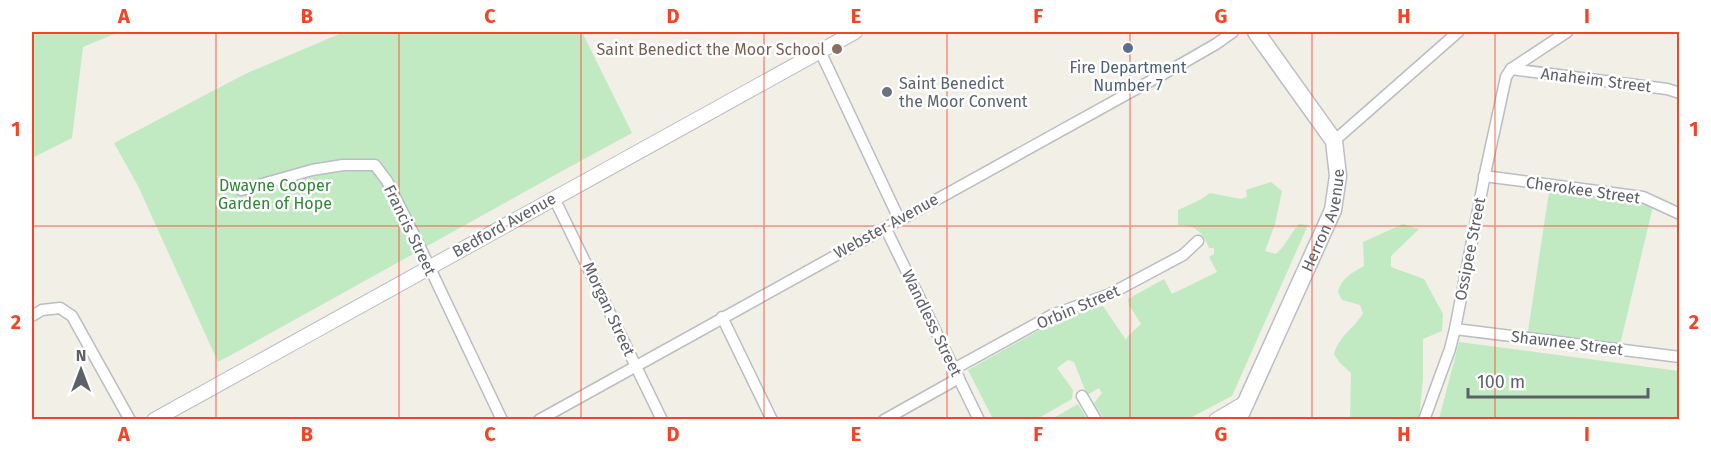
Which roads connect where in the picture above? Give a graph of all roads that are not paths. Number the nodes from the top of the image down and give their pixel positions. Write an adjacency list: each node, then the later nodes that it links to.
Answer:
1 (855, 32): 6 (street, Bedford Avenue)
2 (1233, 32): 14 (street, Webster Avenue)
3 (1256, 32): 9 (main road, Herron Avenue)
4 (1458, 32): 9 (street)
5 (1567, 32): 7 (street)
6 (820, 51): 12 (street, Bedford Avenue); 14 (street)
7 (1509, 73): 8 (street, Anaheim Street); 10 (street, Ossipee Street)
8 (1680, 93)
9 (1334, 141): 25 (main road, Herron Avenue)
10 (1484, 176): 13 (street, Cherokee Street); 20 (street, Ossipee Street)
11 (241, 190): 17 (street, Francis Street)
12 (554, 198): 17 (street, Bedford Avenue); 22 (street, Morgan Street)
13 (1680, 214)
14 (899, 219): 15 (street, Webster Avenue)
15 (885, 227): 19 (street, Webster Avenue); 23 (street, Wandless Street)
16 (1198, 242): 23 (street, Orbin Street)
17 (429, 267): 27 (street, Bedford Avenue); 28 (street, Francis Street)
18 (32, 316): 26 (street)
19 (723, 317): 22 (street, Webster Avenue); 31 (street)
20 (1455, 329): 21 (street, Shawnee Street); 37 (street, Ossipee Street)
21 (1680, 357)
22 (636, 365): 29 (street, Webster Avenue); 30 (street, Morgan Street)
23 (956, 373): 32 (street, Orbin Street); 33 (street, Wandless Street)
24 (1082, 396): 34 (street)
25 (1245, 403): 35 (street); 36 (main road, Herron Avenue)
26 (130, 420)
27 (154, 420)
28 (502, 420)
29 (539, 420)
30 (662, 420)
31 (772, 420)
32 (884, 420)
33 (979, 420)
34 (1096, 420)
35 (1216, 420)
36 (1238, 420)
37 (1424, 420)

